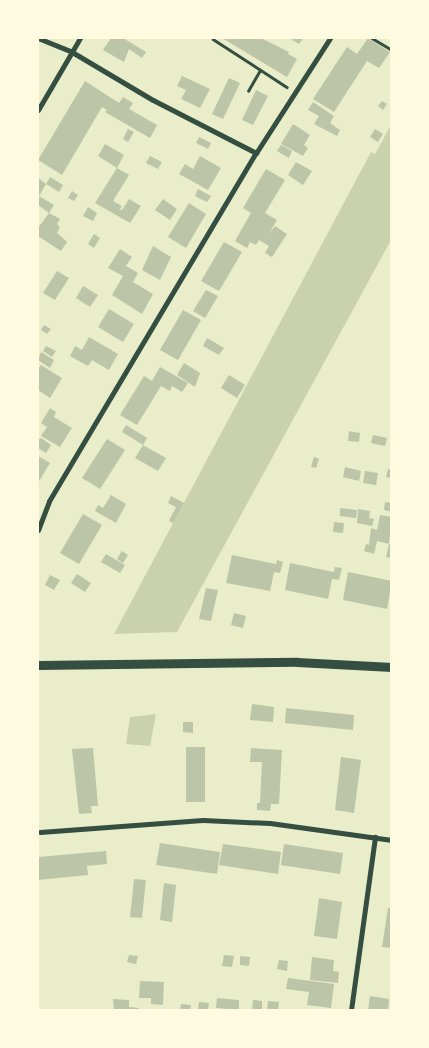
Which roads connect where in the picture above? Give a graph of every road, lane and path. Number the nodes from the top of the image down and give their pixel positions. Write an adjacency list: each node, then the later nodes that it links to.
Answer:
1 (38, 38): 7 (street)
2 (80, 38): 7 (street)
3 (330, 38): 10 (street)
4 (372, 38): 6 (path)
5 (213, 40): 8 (path)
6 (392, 50)
7 (72, 52): 11 (street); 12 (street)
8 (260, 70): 9 (path); 10 (path)
9 (248, 90)
10 (294, 92): 12 (street)
11 (38, 110)
12 (256, 153): 13 (street)
13 (38, 530)
14 (38, 665): 15 (main road)
15 (392, 667)
16 (40, 832): 17 (street)
17 (374, 837): 18 (street); 19 (street)
18 (392, 840)
19 (351, 1010)

